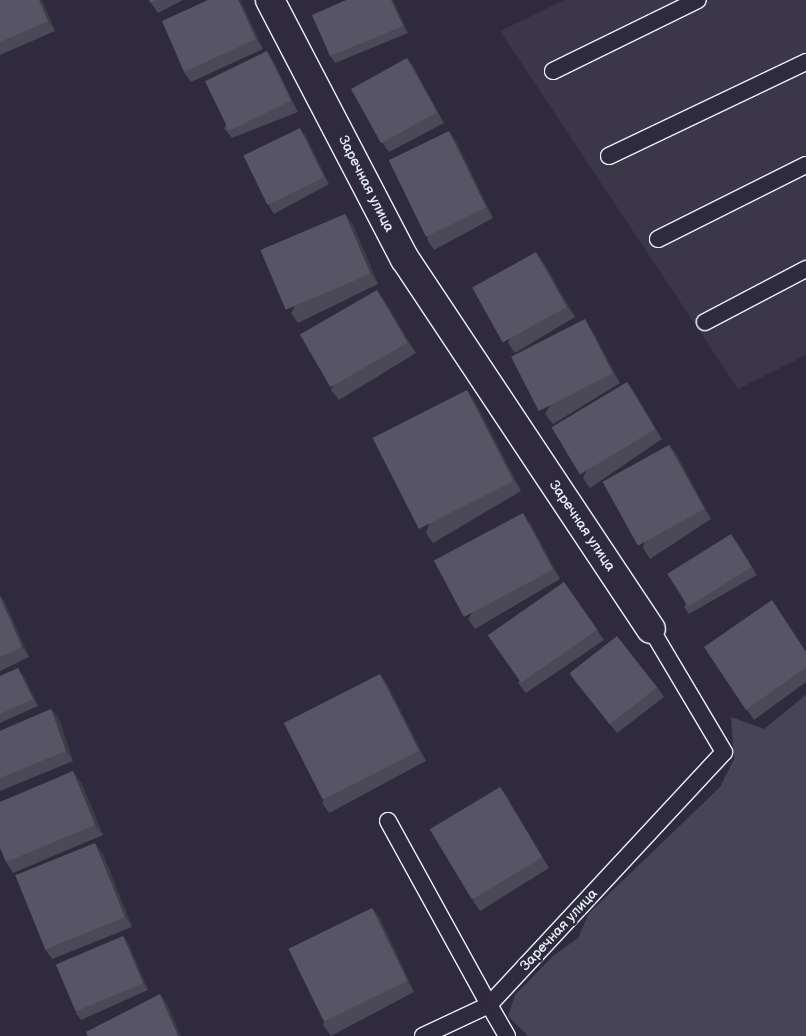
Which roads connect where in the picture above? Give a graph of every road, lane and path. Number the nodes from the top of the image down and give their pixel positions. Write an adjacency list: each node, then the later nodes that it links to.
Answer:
1 (270, 0): 10 (street, Заречная улица)
2 (698, 0): 4 (lane)
3 (806, 62): 5 (lane)
4 (552, 71)
5 (609, 156)
6 (806, 165): 7 (lane)
7 (658, 239)
8 (806, 269): 9 (lane)
9 (705, 322)
10 (651, 629): 12 (lane, Заречная улица)
11 (388, 821): 12 (lane)
12 (489, 1006): 13 (lane); 14 (lane)
13 (423, 1036)
14 (507, 1036)

